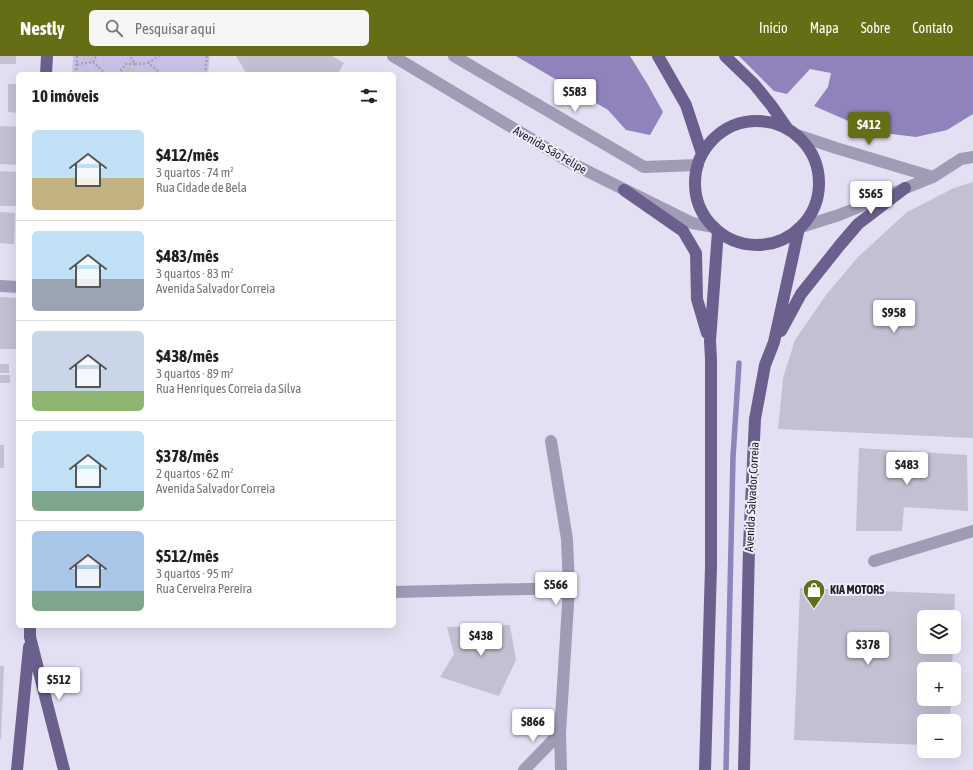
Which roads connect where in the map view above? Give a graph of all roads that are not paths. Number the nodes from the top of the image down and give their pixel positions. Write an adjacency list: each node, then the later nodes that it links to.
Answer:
1 (47, 56): 6 (main road)
2 (393, 56): 14 (street, Avenida São Felipe)
3 (454, 56): 11 (street)
4 (658, 56): 9 (main road)
5 (725, 56): 7 (main road)
6 (46, 72)
7 (787, 128): 8 (main road); 9 (main road)
8 (797, 135): 12 (street); 15 (main road)
9 (702, 154): 11 (main road)
10 (973, 157): 12 (street)
11 (698, 165): 16 (main road)
12 (933, 177): 13 (street)
13 (905, 188): 15 (street); 20 (main road)
14 (624, 190): 16 (street, Avenida São Felipe); 19 (main road)
15 (800, 227): 16 (main road); 20 (main road, Avenida Salvador Correia)
16 (716, 229): 19 (main road)
17 (0, 286): 18 (street)
18 (16, 287)
19 (710, 341): 32 (main road)
20 (774, 342): 33 (main road, Avenida Salvador Correia)
21 (551, 441): 24 (street)
22 (973, 531): 23 (street)
23 (874, 561)
24 (569, 588): 25 (street); 27 (street)
25 (396, 592)
26 (30, 632): 28 (main road); 29 (main road)
27 (560, 733): 30 (street); 31 (street)
28 (17, 770)
29 (64, 770)
30 (524, 770)
31 (561, 770)
32 (705, 770)
33 (744, 770)

